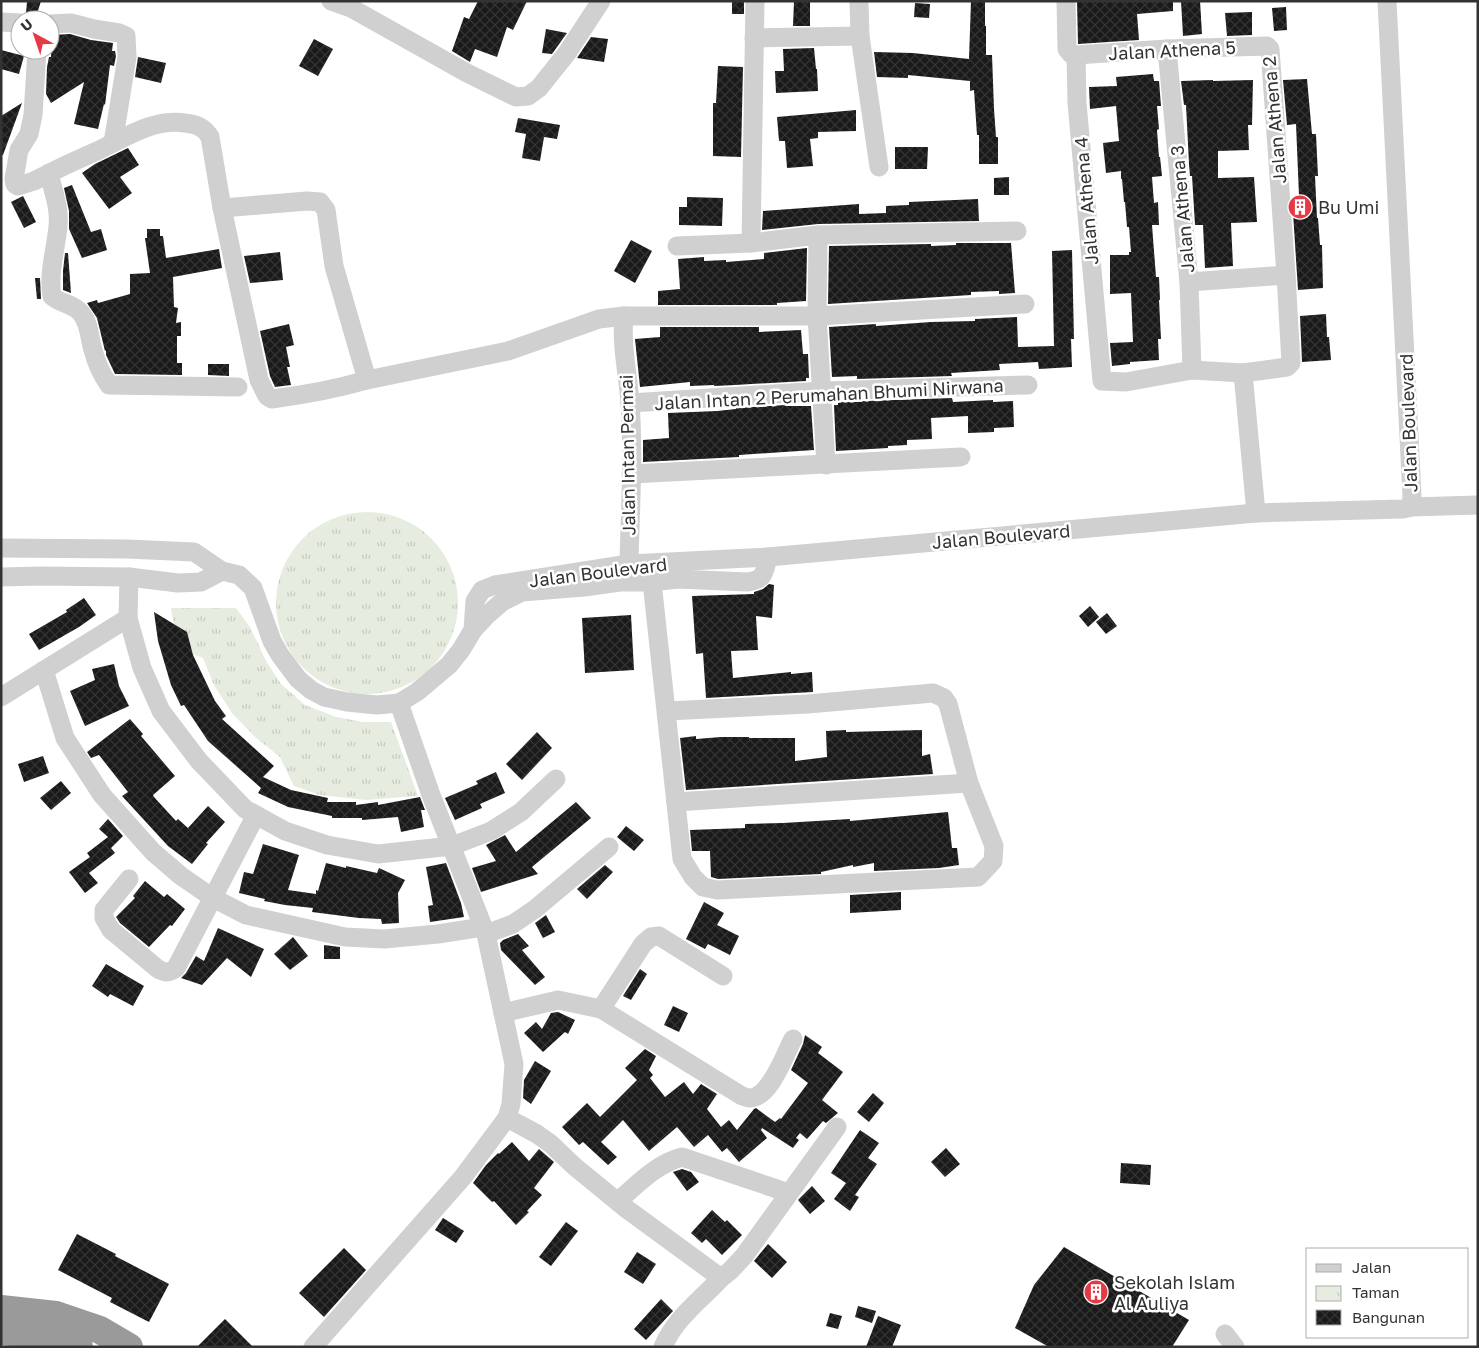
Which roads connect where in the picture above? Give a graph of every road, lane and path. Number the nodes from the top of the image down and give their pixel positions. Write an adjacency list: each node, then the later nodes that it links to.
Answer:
1 (331, 1): 2 (street)
2 (601, 1)
3 (755, 1): 9 (street)
4 (859, 1): 8 (street)
5 (1066, 1): 12 (street, Jalan Athena 4)
6 (1387, 1): 39 (street, Jalan Boulevard)
7 (60, 24): 14 (street)
8 (860, 36): 9 (street); 15 (street)
9 (754, 38): 21 (street)
10 (1267, 46): 11 (street, Jalan Athena 5); 23 (street, Jalan Athena 2)
11 (1167, 49): 12 (street, Jalan Athena 5); 24 (street, Jalan Athena 3)
12 (1076, 56): 28 (street, Jalan Athena 4)
13 (36, 60): 17 (street)
14 (113, 143): 16 (street); 18 (street)
15 (879, 168)
16 (41, 177): 17 (street); 32 (street)
17 (8, 188)
18 (222, 208): 30 (street); 30 (street)
19 (1017, 231): 20 (street)
20 (818, 234): 21 (street); 27 (street)
21 (751, 243): 22 (street)
22 (677, 246)
23 (1286, 275): 24 (street); 29 (street, Jalan Athena 2)
24 (1189, 282): 28 (street, Jalan Athena 3)
25 (1025, 304): 27 (street)
26 (624, 316): 27 (street); 30 (street); 34 (street, Jalan Intan Permai)
27 (817, 316): 33 (street)
28 (1192, 370): 29 (street)
29 (1243, 373): 40 (street)
30 (366, 380)
31 (1028, 385): 33 (street, Jalan Intan 2 Perumahan Bhumi Nirwana)
32 (238, 387)
33 (822, 391): 34 (street, Jalan Intan 2 Perumahan Bhumi Nirwana); 36 (street)
34 (630, 403): 37 (street, Jalan Intan Permai)
35 (961, 457): 36 (street)
36 (826, 464): 37 (street)
37 (631, 474): 43 (street, Jalan Intan Permai)
38 (1478, 505): 39 (street)
39 (1411, 507): 40 (street, Jalan Boulevard)
40 (1256, 513): 42 (street, Jalan Boulevard)
41 (1, 548): 44 (street, Jalan Boulevard)
42 (768, 557): 43 (street, Jalan Boulevard); 47 (street)
43 (629, 564): 49 (street, Jalan Boulevard)
44 (222, 571): 46 (street); 52 (street, Jalan Boulevard)
45 (1, 577): 46 (street)
46 (129, 577): 48 (street)
47 (652, 582): 49 (street); 53 (street)
48 (128, 618): 50 (street); 57 (street)
49 (473, 630): 52 (street, Jalan Boulevard)
50 (44, 670): 51 (street); 61 (street)
51 (1, 697)
52 (399, 703): 58 (street)
53 (667, 711): 55 (street); 56 (street)
54 (556, 780): 58 (street)
55 (969, 783): 56 (street); 56 (street)
56 (676, 802)
57 (256, 816): 58 (street); 61 (street)
58 (452, 846): 62 (street)
59 (609, 847): 62 (street)
60 (129, 879): 61 (street)
61 (213, 898): 62 (street)
62 (485, 931): 65 (street)
63 (722, 976): 64 (street)
64 (601, 1009): 65 (street); 66 (street)
65 (503, 1013): 67 (street)
66 (793, 1039)
67 (507, 1118): 70 (street); 76 (street)
68 (837, 1128): 69 (street)
69 (788, 1194): 70 (street); 71 (street)
70 (618, 1201): 71 (street)
71 (721, 1278): 77 (street)
72 (1, 1309): 75 (highway)
73 (1, 1331): 74 (highway)
74 (79, 1347)
75 (130, 1347)
76 (313, 1347)
77 (663, 1347)

